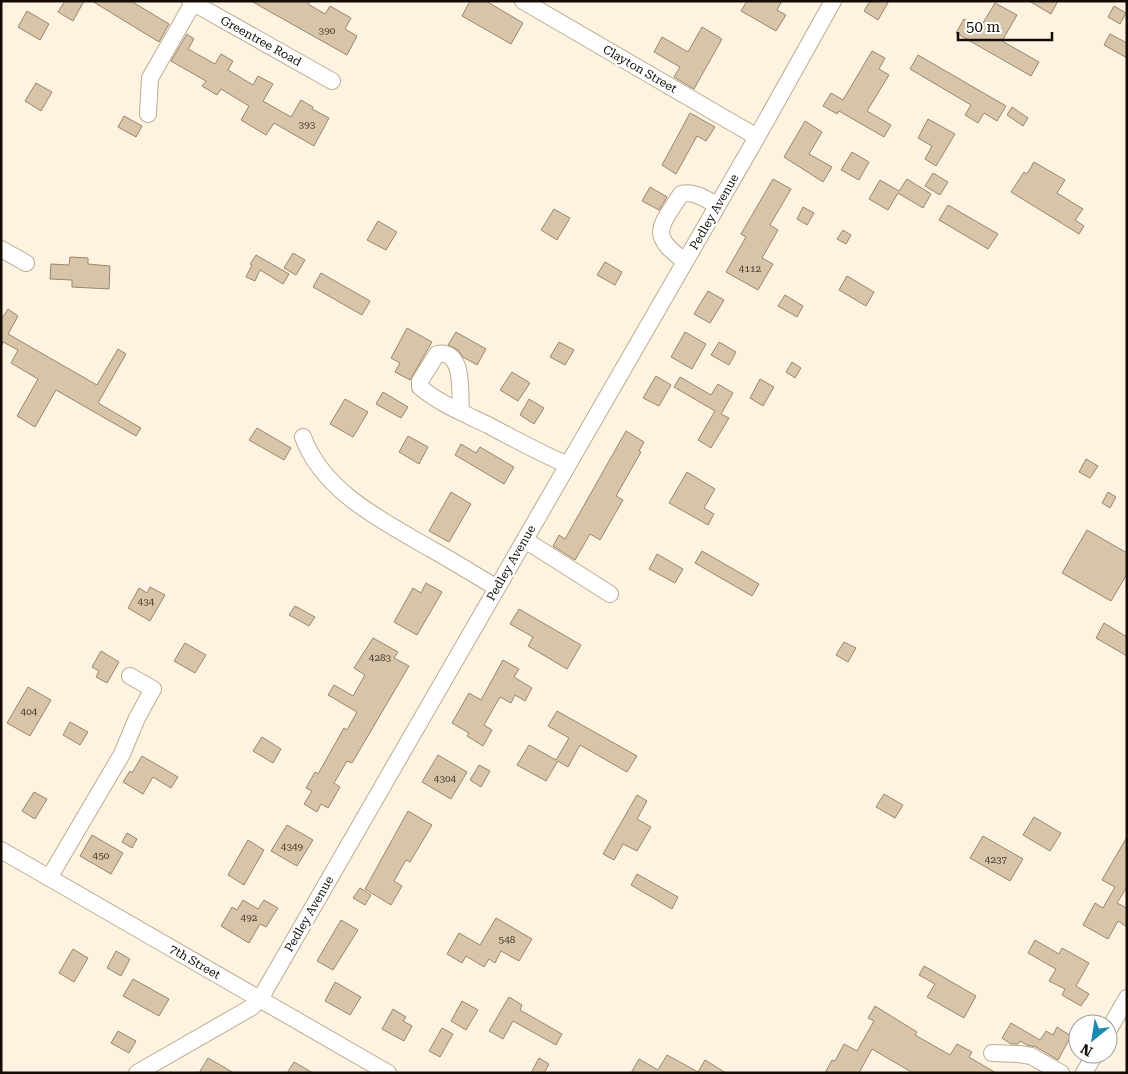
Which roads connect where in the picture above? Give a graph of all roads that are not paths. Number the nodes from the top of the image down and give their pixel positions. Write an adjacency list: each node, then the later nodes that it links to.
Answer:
1 (522, 1): 6 (street, Clayton Street)
2 (833, 1): 6 (street, Pedley Avenue)
3 (192, 2): 4 (street, Greentree Road); 5 (street)
4 (332, 82)
5 (148, 114)
6 (757, 137): 7 (street, Pedley Avenue)
7 (717, 205): 9 (street, Pedley Avenue); 9 (street)
8 (1, 249): 10 (street)
9 (685, 261): 13 (street, Pedley Avenue)
10 (26, 263)
11 (461, 412): 13 (street)
12 (303, 437): 15 (street)
13 (568, 464): 14 (street, Pedley Avenue)
14 (525, 540): 15 (street, Pedley Avenue); 16 (street)
15 (497, 588): 21 (street, Pedley Avenue)
16 (610, 594)
17 (130, 676): 19 (street)
18 (1, 850): 19 (street, 7th Street)
19 (49, 878): 21 (street, 7th Street)
20 (1127, 998): 22 (street)
21 (260, 999): 24 (street, Pedley Avenue); 25 (street, 7th Street)
22 (1118, 1014)
23 (992, 1053): 26 (street)
24 (137, 1073)
25 (388, 1073)
26 (1061, 1073)

